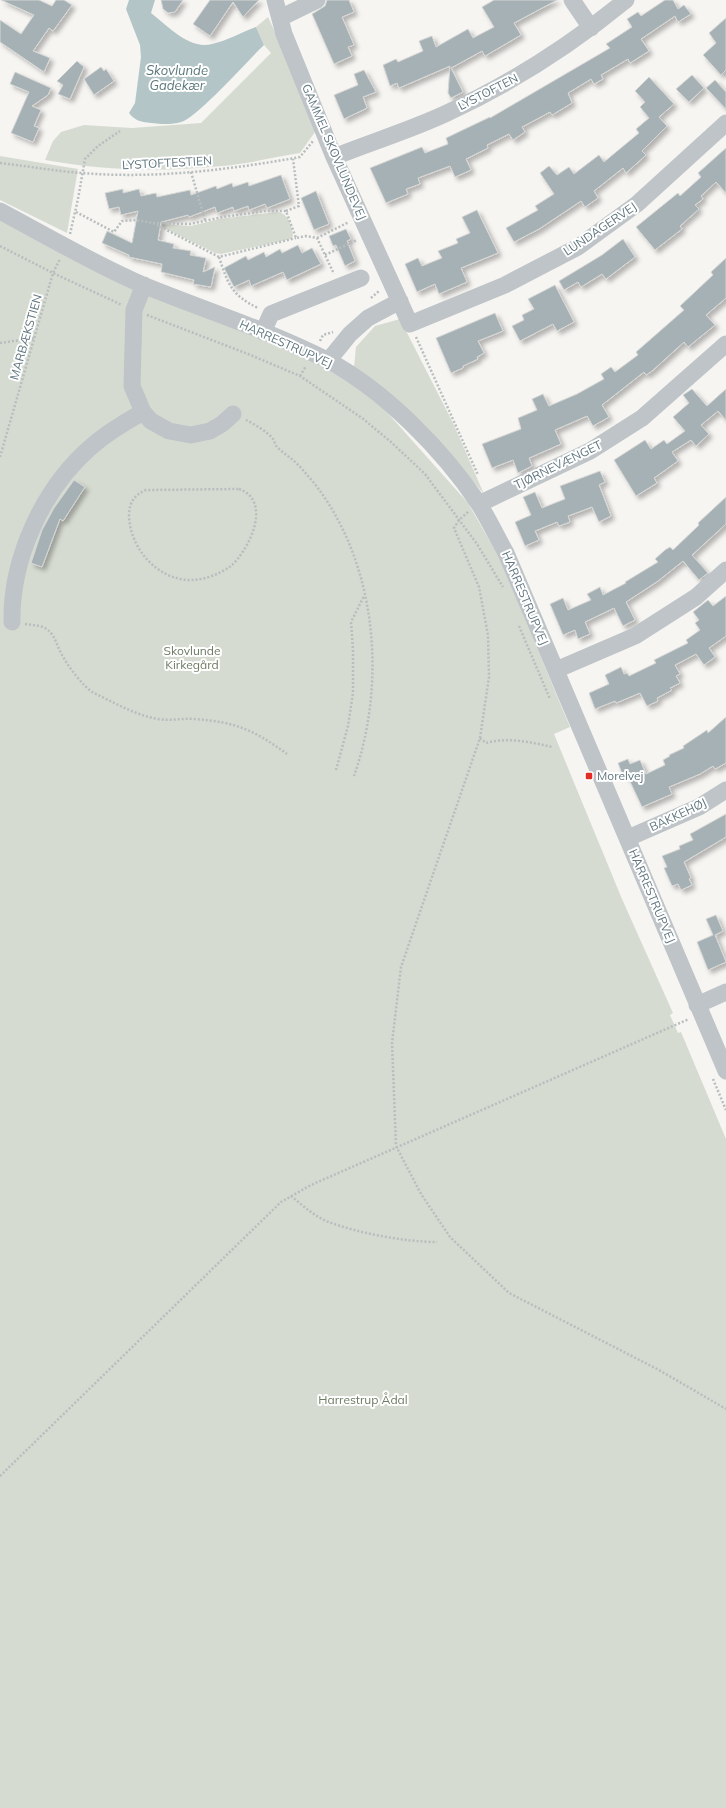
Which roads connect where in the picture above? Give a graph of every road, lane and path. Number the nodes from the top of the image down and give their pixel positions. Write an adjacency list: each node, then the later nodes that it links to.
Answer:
1 (275, 0): 5 (street, GAMMEL SKOVLUNDEVEJ)
2 (317, 0): 5 (street)
3 (572, 0): 6 (street)
4 (626, 0): 6 (street, LYSTOFTEN)
5 (280, 18): 9 (street, GAMMEL SKOVLUNDEVEJ)
6 (591, 28): 10 (street, LYSTOFTEN)
7 (726, 123): 32 (street, LUNDAGERVEJ)
8 (120, 131): 14 (path, MARBÆKSTIEN)
9 (326, 134): 10 (street, GAMMEL SKOVLUNDEVEJ); 11 (path, LYSTOFTESTIEN)
10 (334, 156): 18 (street, GAMMEL SKOVLUNDEVEJ)
11 (293, 158): 13 (path, LYSTOFTESTIEN); 16 (path)
12 (0, 163): 14 (path, LYSTOFTESTIEN)
13 (191, 172): 14 (path, LYSTOFTESTIEN); 19 (path)
14 (82, 174): 17 (path, MARBÆKSTIEN)
15 (0, 211): 24 (street, HARRESTRUPVEJ)
16 (286, 211): 19 (path); 22 (path)
17 (76, 212): 20 (path); 24 (path, MARBÆKSTIEN)
18 (361, 216): 21 (street, GAMMEL SKOVLUNDEVEJ); 23 (path)
19 (205, 220): 20 (path)
20 (153, 223): 26 (path)
21 (369, 234): 25 (path); 30 (street, GAMMEL SKOVLUNDEVEJ)
22 (296, 238): 23 (path); 26 (path)
23 (317, 238): 25 (path)
24 (66, 246): 28 (street, HARRESTRUPVEJ); 34 (path, MARBÆKSTIEN)
25 (325, 255): 29 (path)
26 (219, 257): 31 (path)
27 (361, 278): 29 (street)
28 (144, 285): 33 (street, HARRESTRUPVEJ); 39 (street)
29 (339, 286): 31 (street)
30 (400, 301): 32 (street, GAMMEL SKOVLUNDEVEJ); 37 (street)
31 (271, 314): 33 (street)
32 (410, 324): 43 (path)
33 (263, 332): 37 (street, HARRESTRUPVEJ)
34 (35, 338): 35 (path); 41 (path, MARBÆKSTIEN)
35 (0, 343)
36 (726, 344): 43 (street, TJØRNEVÆNGET)
37 (328, 361): 43 (street, HARRESTRUPVEJ)
38 (300, 376): 44 (path)
39 (143, 412): 40 (street); 48 (street)
40 (233, 414): 47 (path)
41 (0, 457)
42 (146, 490): 42 (path)
43 (484, 501): 50 (street, HARRESTRUPVEJ)
44 (459, 520): 46 (path); 52 (path)
45 (726, 570): 50 (street)
46 (506, 594)
47 (364, 596): 55 (path); 56 (path)
48 (12, 622): 54 (path)
49 (517, 622): 51 (path)
50 (556, 670): 58 (street, HARRESTRUPVEJ)
51 (553, 706)
52 (480, 738): 53 (path); 63 (path)
53 (552, 747)
54 (287, 754)
55 (336, 770)
56 (354, 776)
57 (726, 790): 58 (street, BAKKEHØJ)
58 (628, 838): 60 (street, HARRESTRUPVEJ)
59 (726, 992): 60 (street)
60 (692, 1016): 61 (street, HARRESTRUPVEJ); 63 (path)
61 (719, 1073): 62 (path)
62 (726, 1110)
63 (396, 1146): 64 (path); 66 (path)
64 (291, 1196): 65 (path); 67 (path)
65 (437, 1242)
66 (726, 1409)
67 (0, 1476)

